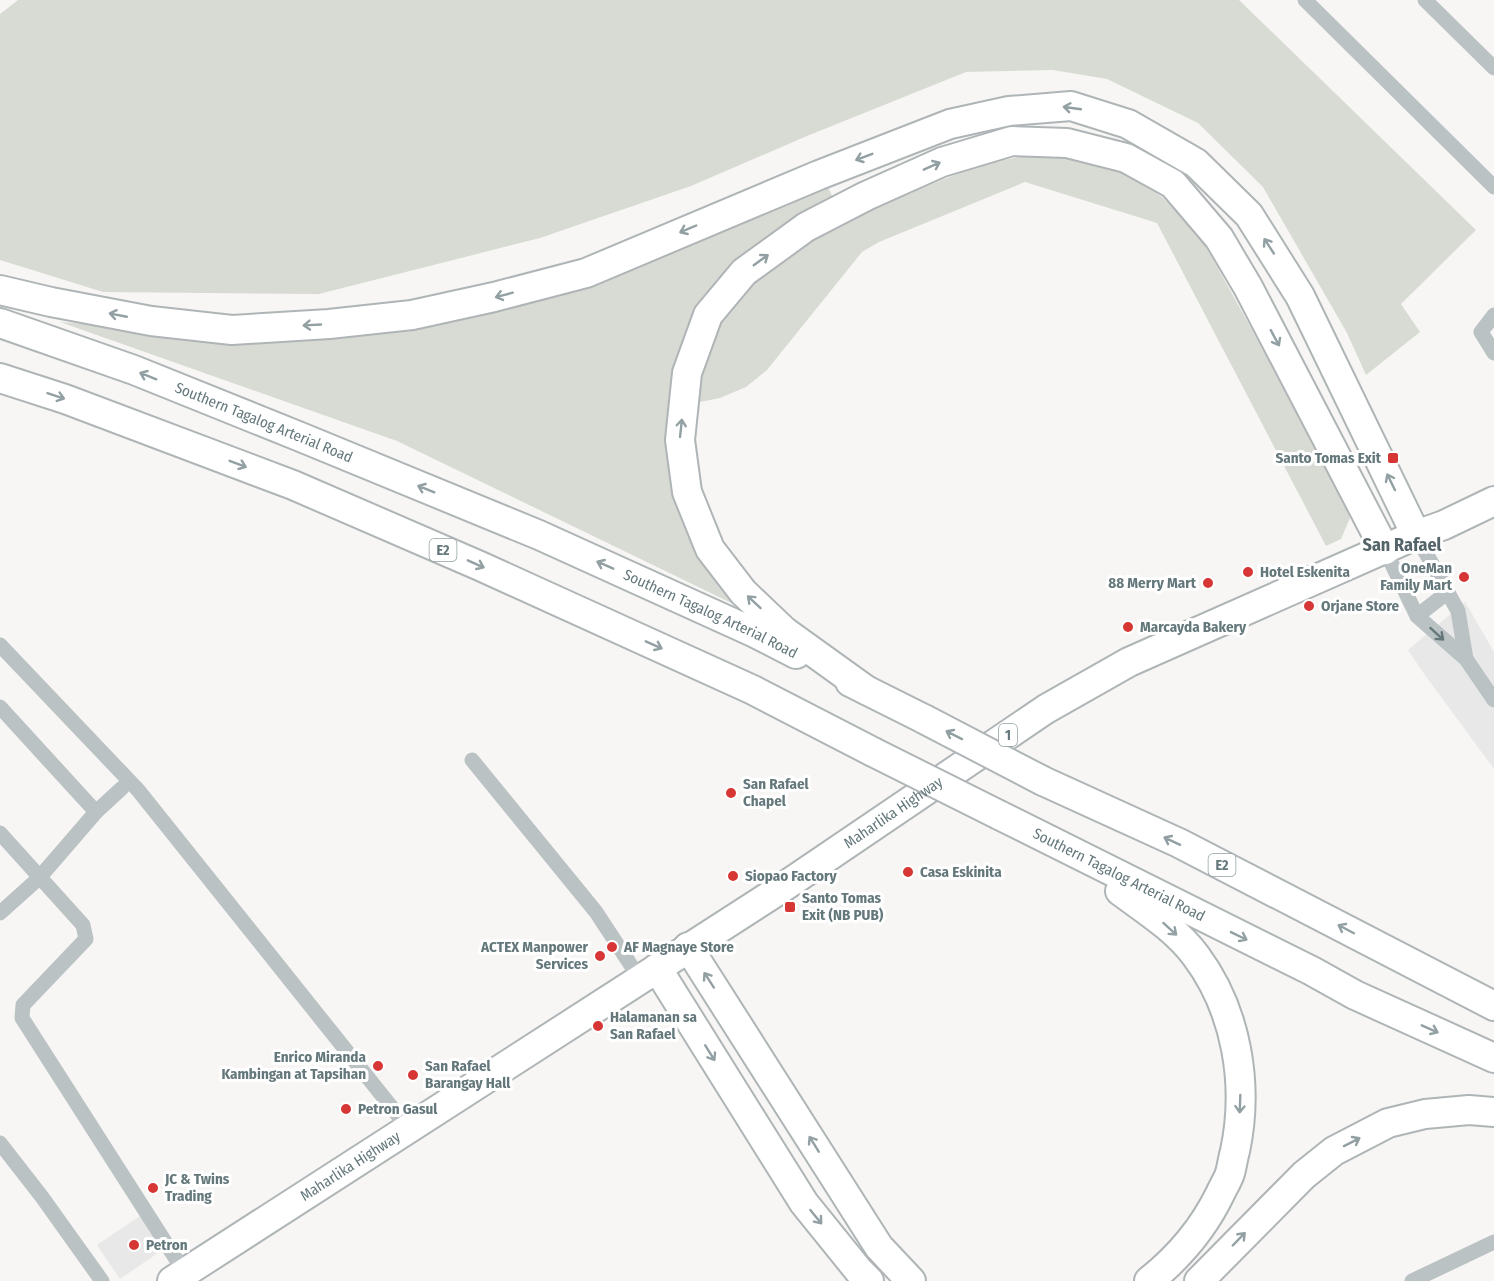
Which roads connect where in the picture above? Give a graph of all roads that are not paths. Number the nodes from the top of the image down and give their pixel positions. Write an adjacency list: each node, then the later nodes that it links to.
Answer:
1 (1305, 0): 4 (street)
2 (1425, 0): 3 (street)
3 (1494, 68)
4 (1494, 187)
5 (0, 290): 11 (highway, one-way to 5)
6 (1494, 315): 8 (street)
7 (0, 324): 17 (highway, Southern Tagalog Arterial Road / E2, one-way to 7)
8 (1494, 353)
9 (0, 378): 24 (highway, Southern Tagalog Arterial Road / E2, one-way to 24, bridge)
10 (1494, 501): 11 (highway, Maharlika Highway / 1)
11 (1416, 535): 12 (highway, Maharlika Highway / 1); 13 (street)
12 (1385, 550): 14 (street); 17 (highway, one-way to 12); 27 (highway, Maharlika Highway / 1)
13 (1448, 592): 14 (street); 16 (street)
14 (1417, 616): 16 (street, one-way to 16)
15 (0, 645): 32 (street)
16 (1466, 659): 18 (street)
17 (866, 690): 29 (highway, Southern Tagalog Arterial Road / E2, one-way to 17, bridge)
18 (1494, 700)
19 (0, 707): 22 (street)
20 (472, 760): 28 (street)
21 (123, 788): 22 (street)
22 (96, 812): 25 (street)
23 (0, 833): 25 (street)
24 (1056, 843): 30 (highway, Southern Tagalog Arterial Road / E2, one-way to 30); 39 (highway, one-way to 39)
25 (39, 878): 26 (street); 35 (street)
26 (0, 912)
27 (688, 947): 28 (highway, Maharlika Highway / 1); 38 (highway, one-way to 27)
28 (648, 974): 32 (highway, Maharlika Highway / 1); 37 (highway, one-way to 37)
29 (1494, 1006)
30 (1494, 1058)
31 (1494, 1112): 40 (highway, one-way to 31)
32 (409, 1129): 35 (highway, Maharlika Highway / 1)
33 (0, 1143): 36 (street)
34 (1494, 1242): 41 (street)
35 (178, 1277)
36 (102, 1281)
37 (869, 1281)
38 (912, 1281)
39 (1149, 1281)
40 (1199, 1281)
41 (1412, 1281)

